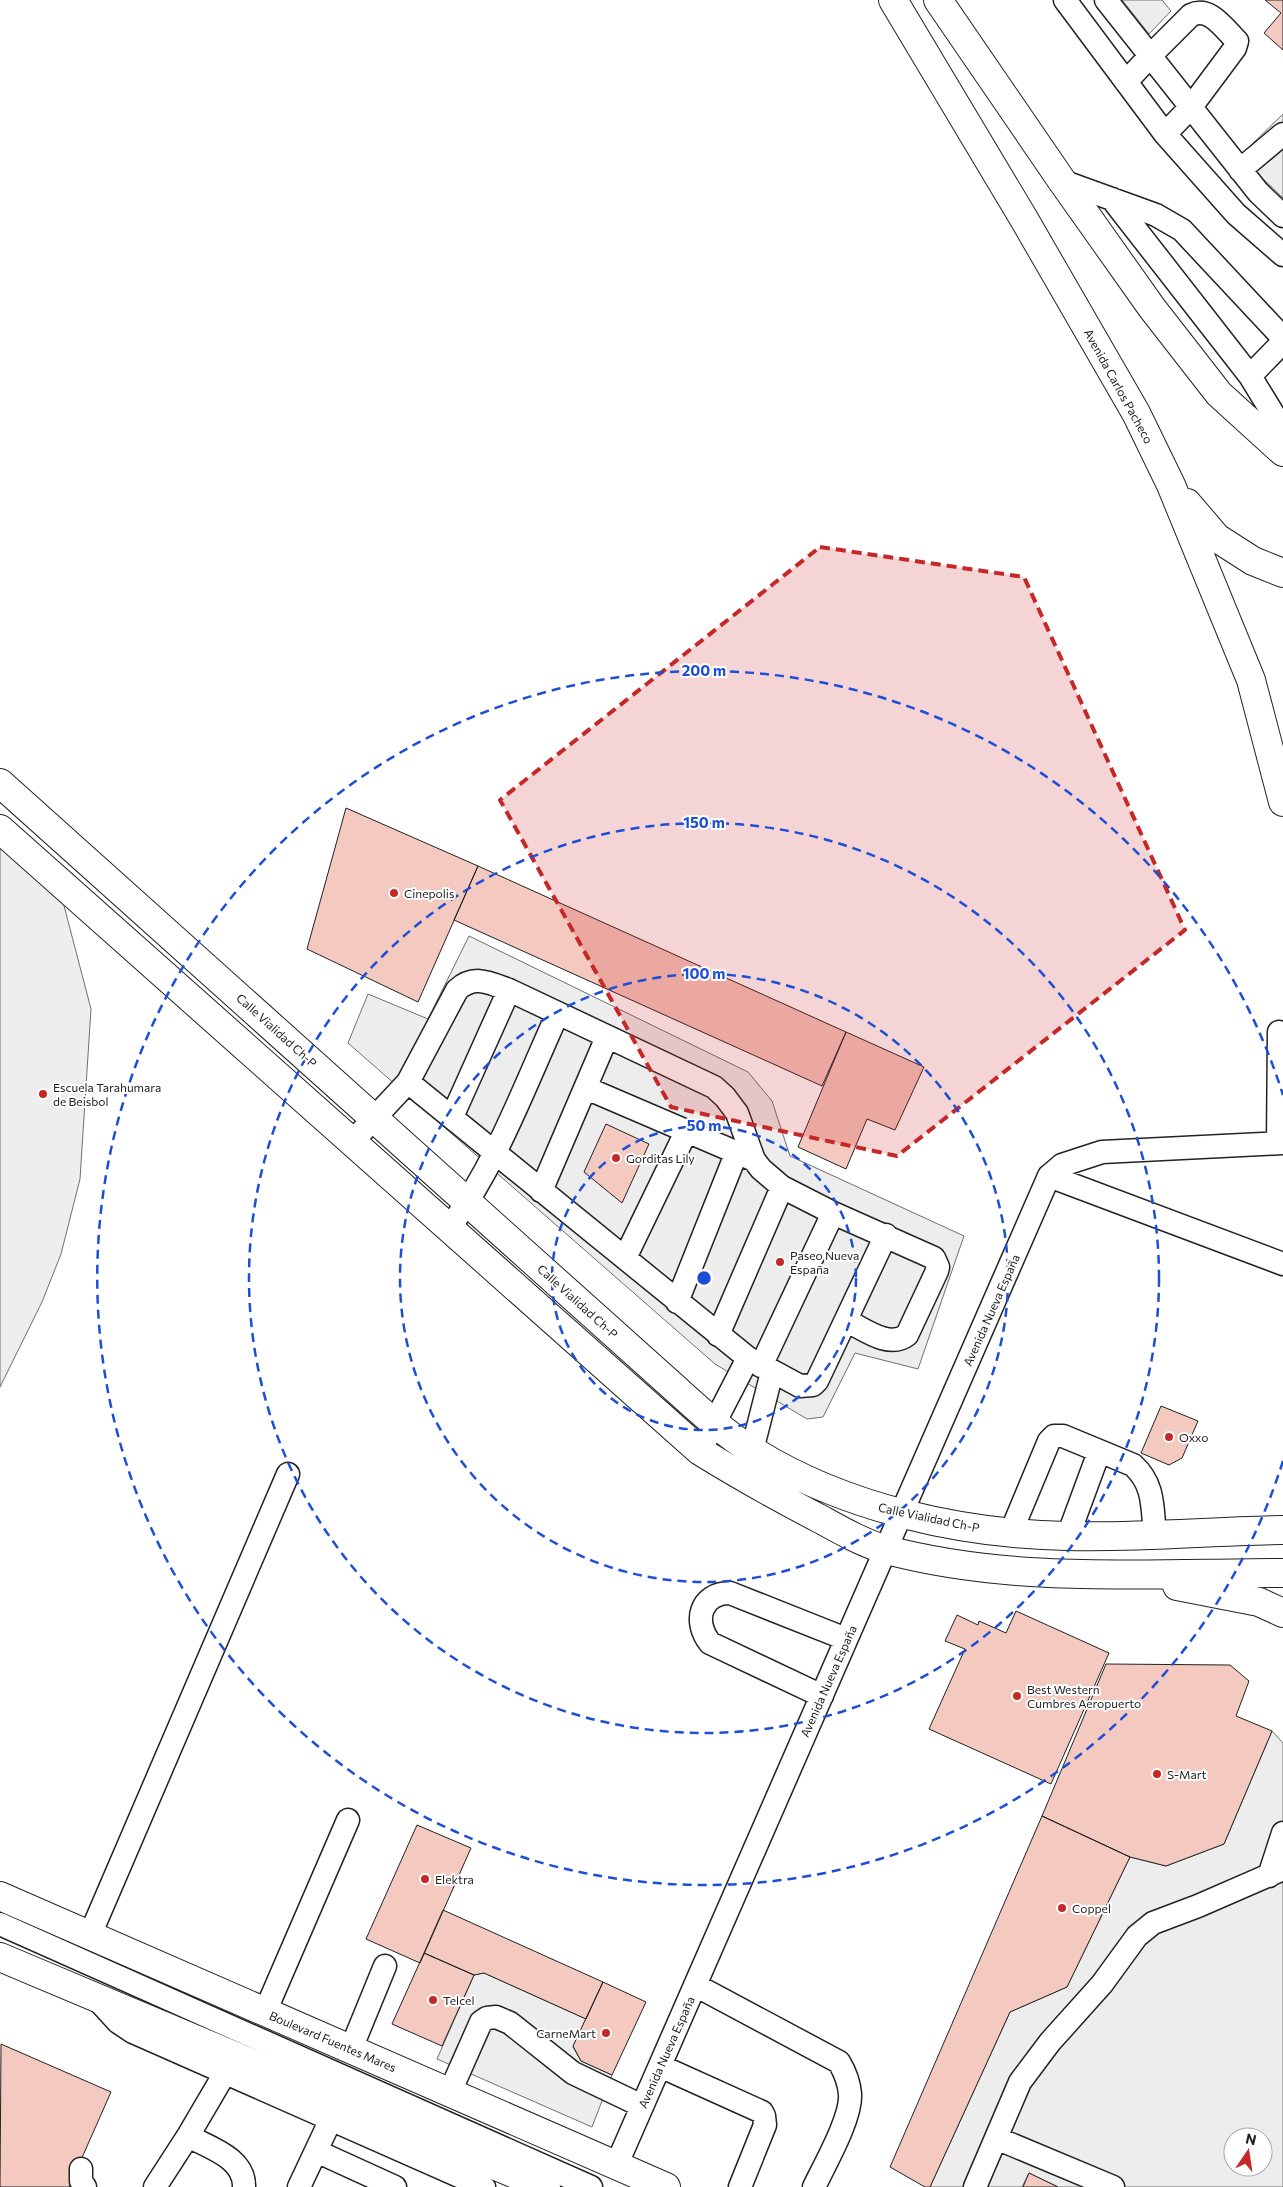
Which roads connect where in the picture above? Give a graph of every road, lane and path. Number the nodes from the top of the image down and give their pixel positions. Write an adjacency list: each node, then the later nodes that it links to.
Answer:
1 (881, 0): 7 (main road)
2 (893, 0): 7 (main road, Avenida Carlos Pacheco)
3 (938, 0): 13 (main road)
4 (1065, 0): 8 (street)
5 (1106, 0): 6 (street)
6 (1150, 56): 8 (street); 9 (street); 9 (street)
7 (933, 66): 22 (main road, Avenida Carlos Pacheco)
8 (1126, 82): 10 (street)
9 (1191, 107): 10 (street); 12 (street)
10 (1165, 134): 16 (street)
11 (1283, 134): 12 (street)
12 (1240, 170): 15 (street)
13 (1062, 181): 14 (street); 21 (main road)
14 (1112, 199): 17 (street); 19 (street)
15 (1283, 216)
16 (1283, 255)
17 (1283, 338)
18 (1283, 342): 19 (street)
19 (1250, 376): 20 (street)
20 (1281, 418)
21 (1283, 452)
22 (1171, 485): 23 (main road); 25 (main road, Avenida Carlos Pacheco)
23 (1283, 572)
24 (0, 783): 33 (main road, Calle Vialidad Ch-P)
25 (1283, 802)
26 (0, 829): 36 (main road)
27 (509, 990): 28 (street); 31 (street); 34 (street)
28 (558, 1013): 30 (street); 38 (street)
29 (1278, 1032): 37 (street)
30 (608, 1037): 32 (street); 39 (street)
31 (408, 1082): 33 (street); 34 (street)
32 (586, 1088): 35 (street); 42 (street)
33 (375, 1117): 36 (street); 43 (main road, Calle Vialidad Ch-P)
34 (452, 1117): 38 (street)
35 (686, 1132): 39 (street); 47 (street)
36 (352, 1142): 45 (main road)
37 (1280, 1143): 40 (street)
38 (494, 1152): 42 (street); 43 (street)
39 (745, 1157): 41 (street); 49 (street)
40 (1049, 1176): 48 (street); 59 (street, Avenida Nueva España)
41 (782, 1187): 44 (street); 51 (street)
42 (542, 1191): 47 (street)
43 (467, 1203): 45 (street); 53 (main road, Calle Vialidad Ch-P)
44 (833, 1213): 46 (street); 52 (street)
45 (450, 1227): 54 (main road)
46 (886, 1235): 50 (street); 50 (street)
47 (625, 1258): 49 (street)
48 (1283, 1264)
49 (677, 1302): 51 (street)
50 (847, 1320): 52 (street)
51 (718, 1335): 52 (street)
52 (760, 1365): 53 (street); 55 (street)
53 (714, 1423): 54 (street); 55 (main road, Calle Vialidad Ch-P)
54 (700, 1451): 58 (main road)
55 (752, 1451): 58 (street); 59 (main road, Calle Vialidad Ch-P)
56 (1099, 1452): 61 (street); 62 (street); 63 (street)
57 (288, 1474): 75 (street)
58 (745, 1479): 64 (main road)
59 (901, 1513): 61 (main road, Calle Vialidad Ch-P); 64 (street, Avenida Nueva España)
60 (1283, 1529): 62 (main road, Calle Vialidad Ch-P)
61 (1011, 1532): 63 (main road, Calle Vialidad Ch-P)
62 (1154, 1535): 63 (main road, Calle Vialidad Ch-P)
63 (1068, 1536)
64 (885, 1550): 66 (main road); 68 (street, Avenida Nueva España)
65 (1283, 1573): 66 (main road)
66 (1102, 1574): 67 (main road)
67 (1283, 1613)
68 (846, 1639): 69 (street, Avenida Nueva España); 69 (street)
69 (822, 1696): 78 (street, Avenida Nueva España)
70 (348, 1820): 80 (street)
71 (1283, 1833): 72 (street)
72 (1276, 1872): 88 (street)
73 (0, 1896): 75 (main road, Boulevard Fuentes Mares)
74 (0, 1924): 98 (street)
75 (90, 1935): 80 (main road, Boulevard Fuentes Mares)
76 (0, 1957): 79 (main road)
77 (385, 1966): 81 (street)
78 (695, 1986): 82 (street, Avenida Nueva España); 101 (street)
79 (97, 1999): 83 (street); 97 (main road)
80 (265, 2012): 81 (main road, Boulevard Fuentes Mares)
81 (351, 2049): 84 (main road, Boulevard Fuentes Mares)
82 (660, 2066): 85 (street, Avenida Nueva España); 100 (street)
83 (225, 2073): 86 (street); 87 (street)
84 (450, 2092): 85 (street); 90 (main road, Boulevard Fuentes Mares)
85 (642, 2106): 90 (street, Avenida Nueva España)
86 (330, 2119): 89 (street); 91 (street)
87 (188, 2136): 92 (street); 93 (street)
88 (996, 2138): 102 (street); 103 (street)
89 (316, 2151): 94 (street); 95 (street)
90 (614, 2176): 99 (main road, Boulevard Fuentes Mares)
91 (442, 2178): 96 (street)
92 (155, 2187)
93 (244, 2187)
94 (298, 2187)
95 (395, 2187)
96 (484, 2187)
97 (546, 2187)
98 (591, 2187)
99 (666, 2187)
100 (740, 2187)
101 (814, 2187)
102 (975, 2187)
103 (1113, 2187)

